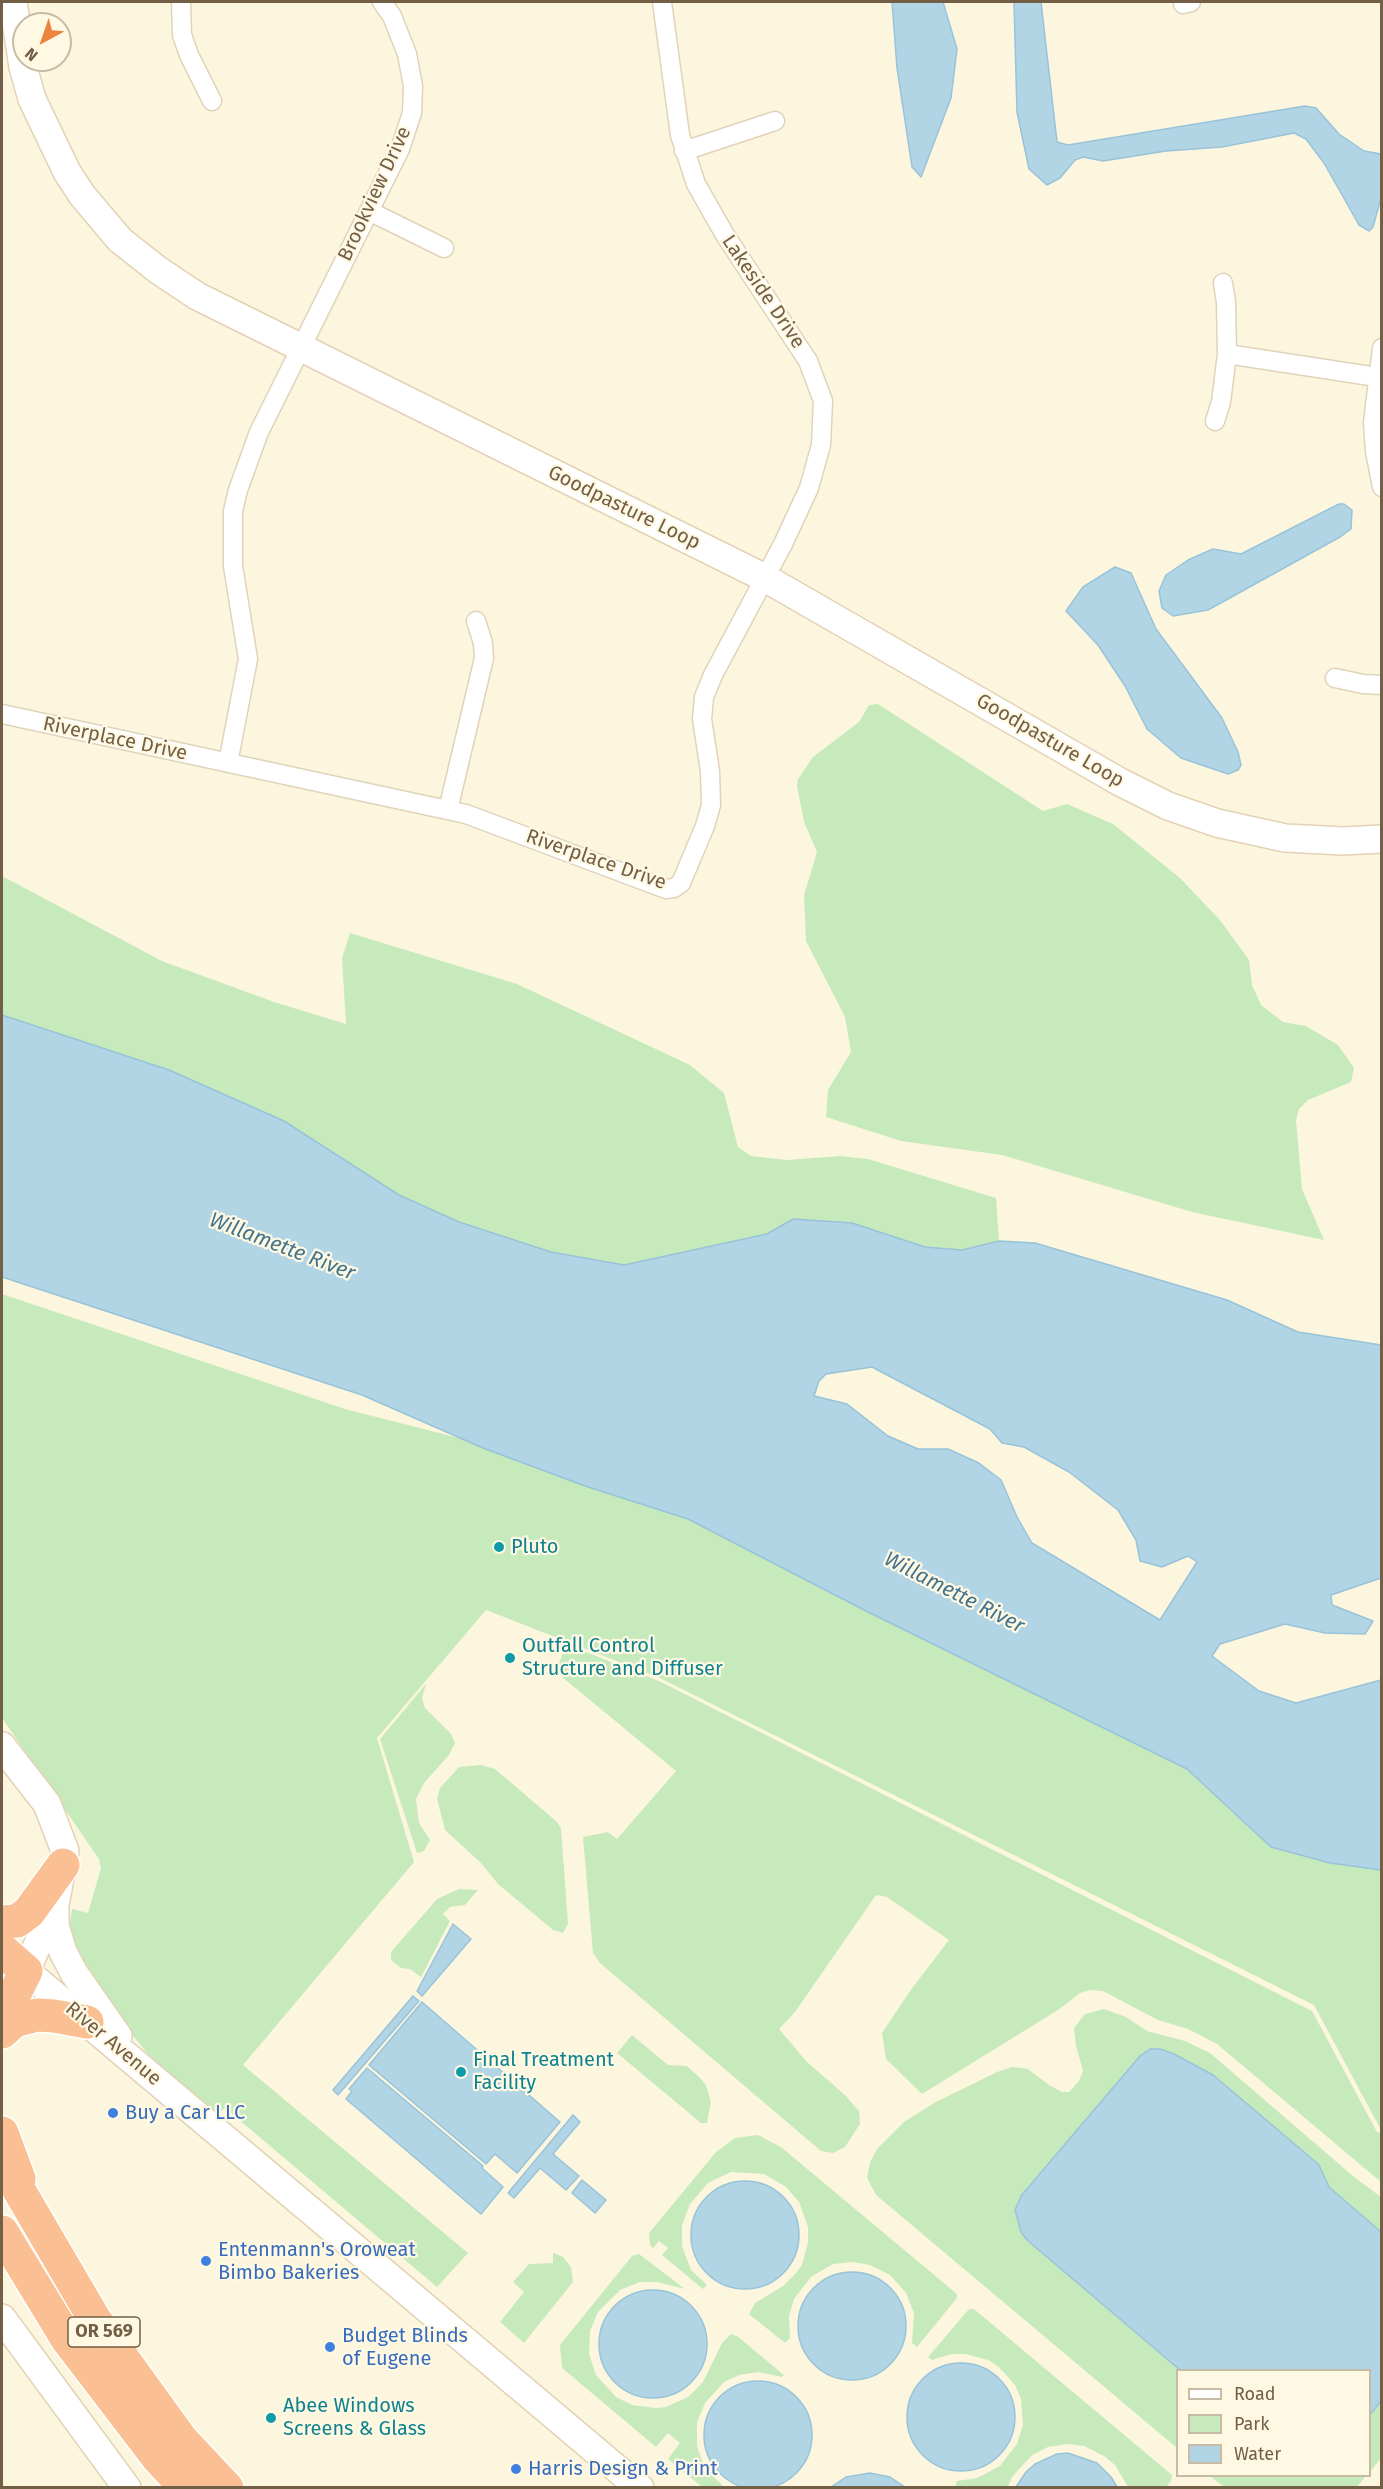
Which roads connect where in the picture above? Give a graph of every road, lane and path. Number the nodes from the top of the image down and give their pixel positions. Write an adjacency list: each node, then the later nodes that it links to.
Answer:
1 (13, 2): 12 (street, Goodpasture Loop)
2 (181, 2): 5 (street)
3 (382, 2): 8 (street, Brookview Drive)
4 (662, 2): 7 (street, Lakeside Drive)
5 (212, 101)
6 (775, 121): 7 (street)
7 (684, 151): 17 (street, Lakeside Drive)
8 (369, 211): 9 (street); 12 (street, Brookview Drive)
9 (444, 248)
10 (1223, 283): 13 (street)
11 (1382, 348): 14 (street)
12 (301, 349): 17 (street, Goodpasture Loop); 22 (street)
13 (1227, 354): 14 (street); 15 (street)
14 (1377, 376): 16 (street)
15 (1215, 421)
16 (1382, 487)
17 (765, 578): 23 (street, Riverplace Drive); 24 (street, Goodpasture Loop)
18 (476, 621): 23 (street)
19 (1335, 678): 20 (street)
20 (1382, 685)
21 (2, 714): 22 (street, Riverplace Drive)
22 (228, 763): 23 (street, Riverplace Drive)
23 (448, 810)
24 (1382, 839)
25 (2, 1746): 26 (street)
26 (63, 1865): 27 (street); 28 (highway)
27 (55, 1905): 30 (street); 34 (street)
28 (2, 1922)
29 (2, 1950): 30 (highway)
30 (26, 1971): 31 (highway); 32 (street, River Avenue)
31 (2, 2019)
32 (87, 2022): 33 (highway); 34 (street, River Avenue)
33 (2, 2032)
34 (139, 2066): 43 (street, River Avenue)
35 (2, 2133): 37 (highway)
36 (2, 2162): 37 (highway, OR 569)
37 (35, 2220): 42 (highway, OR 569)
38 (2, 2232): 41 (highway, OR 569)
39 (2, 2318): 40 (street)
40 (127, 2487)
41 (186, 2487)
42 (227, 2487)
43 (640, 2487)

